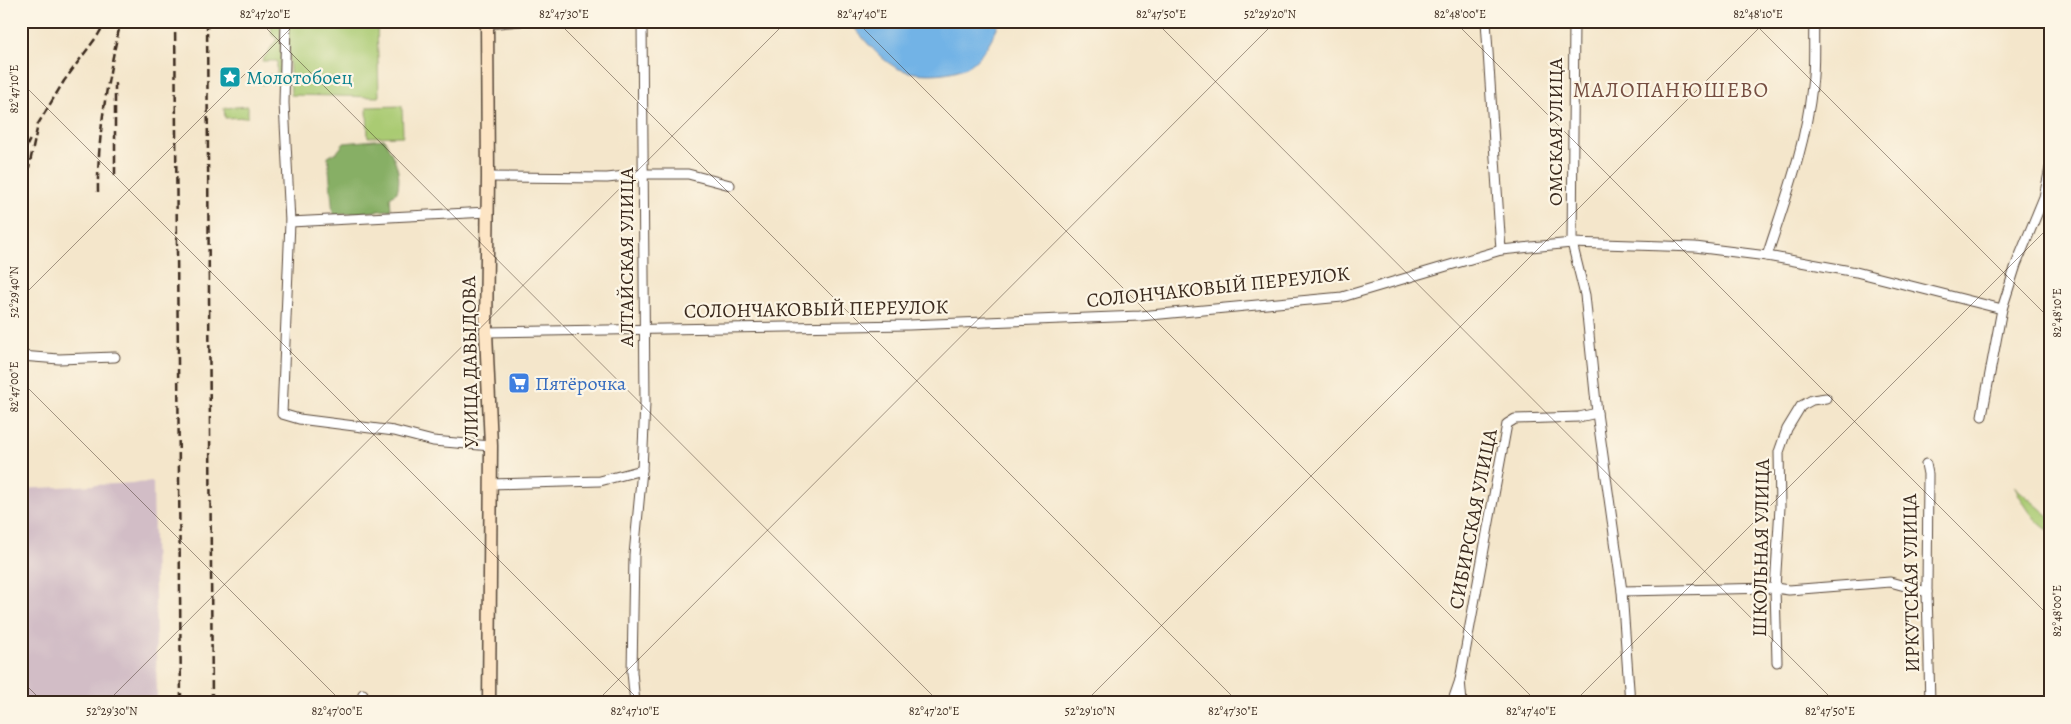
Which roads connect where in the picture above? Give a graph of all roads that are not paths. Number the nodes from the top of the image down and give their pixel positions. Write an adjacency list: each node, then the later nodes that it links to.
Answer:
1 (286, 21): 15 (street)
2 (520, 21): 8 (street)
3 (566, 21): 7 (street)
4 (1486, 21): 17 (street)
5 (1574, 21): 16 (street, ОМСКАЯ УЛИЦА)
6 (1814, 21): 18 (street)
7 (642, 22): 9 (street); 11 (street, АЛТАЙСКАЯ УЛИЦА)
8 (487, 23): 12 (main road, УЛИЦА ДАВЫДОВА)
9 (689, 23)
10 (2050, 168): 19 (street)
11 (644, 174): 12 (street); 13 (street); 20 (street, АЛТАЙСКАЯ УЛИЦА)
12 (488, 177): 14 (main road, УЛИЦА ДАВЫДОВА)
13 (730, 185)
14 (488, 212): 15 (street); 21 (main road, УЛИЦА ДАВЫДОВА)
15 (290, 222): 27 (street)
16 (1572, 243): 17 (street, СОЛОНЧАКОВЫЙ ПЕРЕУЛОК); 18 (street, СОЛОНЧАКОВЫЙ ПЕРЕУЛОК); 25 (street)
17 (1501, 250): 20 (street, СОЛОНЧАКОВЫЙ ПЕРЕУЛОК)
18 (1767, 256): 19 (street, СОЛОНЧАКОВЫЙ ПЕРЕУЛОК)
19 (2002, 309): 26 (street)
20 (644, 330): 21 (street, СОЛОНЧАКОВЫЙ ПЕРЕУЛОК); 29 (street, АЛТАЙСКАЯ УЛИЦА)
21 (486, 332): 27 (main road, УЛИЦА ДАВЫДОВА)
22 (21, 356): 23 (street)
23 (115, 357)
24 (1826, 398): 31 (street, ШКОЛЬНАЯ УЛИЦА)
25 (1597, 413): 32 (street); 35 (street, СИБИРСКАЯ УЛИЦА)
26 (1982, 416)
27 (490, 446): 30 (main road, УЛИЦА ДАВЫДОВА)
28 (1926, 464): 33 (street, ИРКУТСКАЯ УЛИЦА)
29 (642, 470): 30 (street); 37 (street, АЛТАЙСКАЯ УЛИЦА)
30 (490, 484): 36 (main road, УЛИЦА ДАВЫДОВА)
31 (1775, 588): 32 (street); 33 (street); 34 (street, ШКОЛЬНАЯ УЛИЦА)
32 (1622, 592): 40 (street)
33 (1927, 592): 41 (street, ИРКУТСКАЯ УЛИЦА)
34 (1777, 662)
35 (1460, 680): 38 (street, СИБИРСКАЯ УЛИЦА); 39 (street, СИБИРСКАЯ УЛИЦА)
36 (489, 703)
37 (635, 703)
38 (1452, 703)
39 (1462, 703)
40 (1630, 703)
41 (1930, 703)

